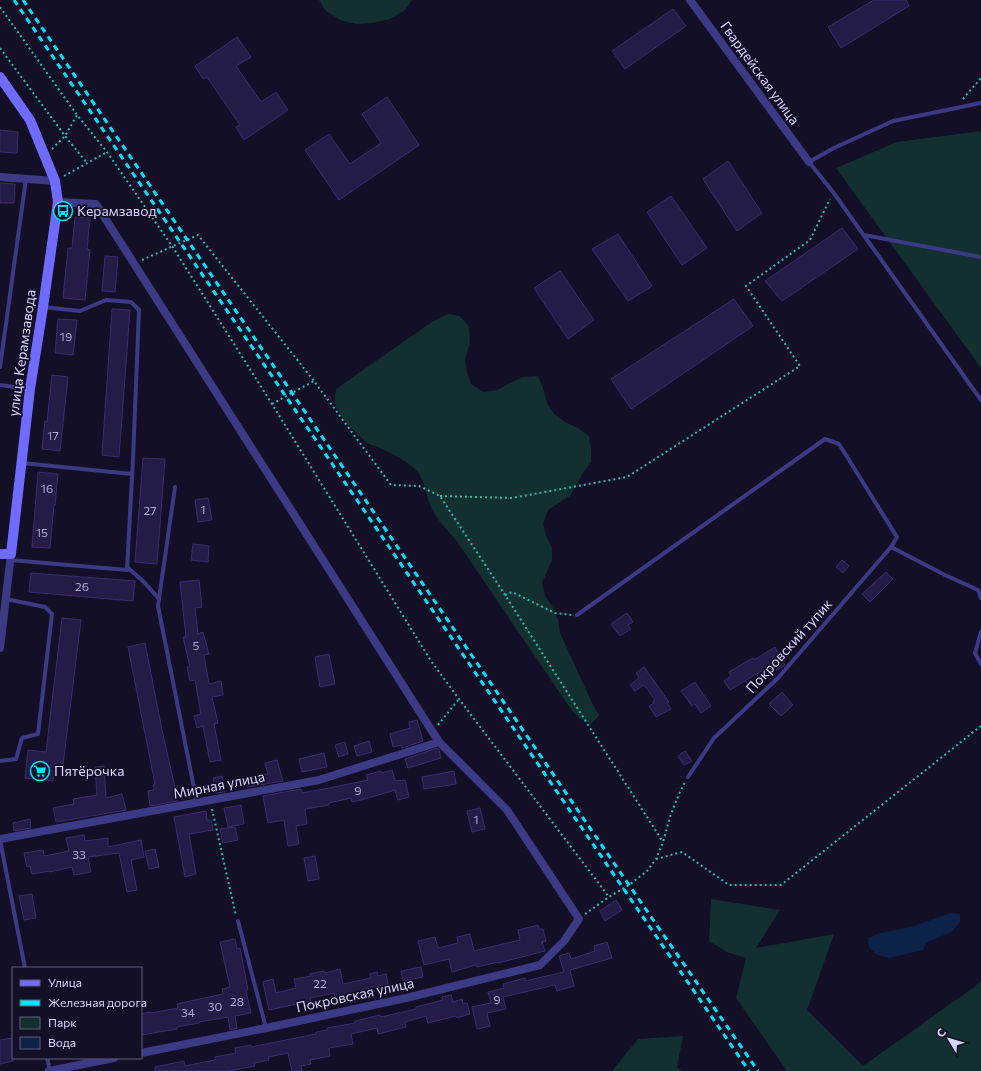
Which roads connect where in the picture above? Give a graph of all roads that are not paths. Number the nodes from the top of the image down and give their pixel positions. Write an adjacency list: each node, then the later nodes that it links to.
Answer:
1 (690, 0): 4 (street, Гвардейская улица)
2 (0, 77): 7 (street, улица Керамзавода)
3 (981, 103): 4 (lane)
4 (809, 162): 9 (lane)
5 (0, 177): 6 (street)
6 (26, 179): 7 (street); 12 (lane)
7 (55, 181): 8 (street, улица Керамзавода)
8 (58, 202): 11 (street, улица Керамзавода); 31 (street)
9 (864, 235): 10 (lane); 15 (lane)
10 (981, 257)
11 (43, 307): 14 (street, улица Керамзавода); 17 (lane)
12 (0, 367)
13 (0, 386): 14 (lane)
14 (30, 389): 16 (street, улица Керамзавода)
15 (981, 400)
16 (22, 463): 17 (lane); 21 (street, улица Керамзавода)
17 (132, 474): 22 (lane)
18 (175, 487): 25 (lane)
19 (891, 548): 23 (lane); 26 (lane); 33 (lane, Покровский тупик)
20 (0, 554): 21 (street)
21 (10, 557): 22 (lane); 24 (street, улица Керамзавода)
22 (127, 567): 25 (lane)
23 (981, 598)
24 (5, 599): 27 (street, улица Керамзавода); 32 (lane)
25 (159, 599): 34 (lane)
26 (577, 615)
27 (1, 626): 29 (street, улица Керамзавода)
28 (981, 632): 30 (lane)
29 (0, 648)
30 (981, 664)
31 (439, 742): 34 (street, Мирная улица); 38 (street, Покровская улица)
32 (0, 761)
33 (688, 777)
34 (197, 802): 35 (street, Мирная улица)
35 (0, 840): 37 (lane)
36 (238, 921): 38 (lane)
37 (25, 967)
38 (266, 1028): 39 (street, Покровская улица)
39 (142, 1053)
40 (47, 1059): 42 (lane)
41 (109, 1059): 42 (street)
42 (49, 1071)

